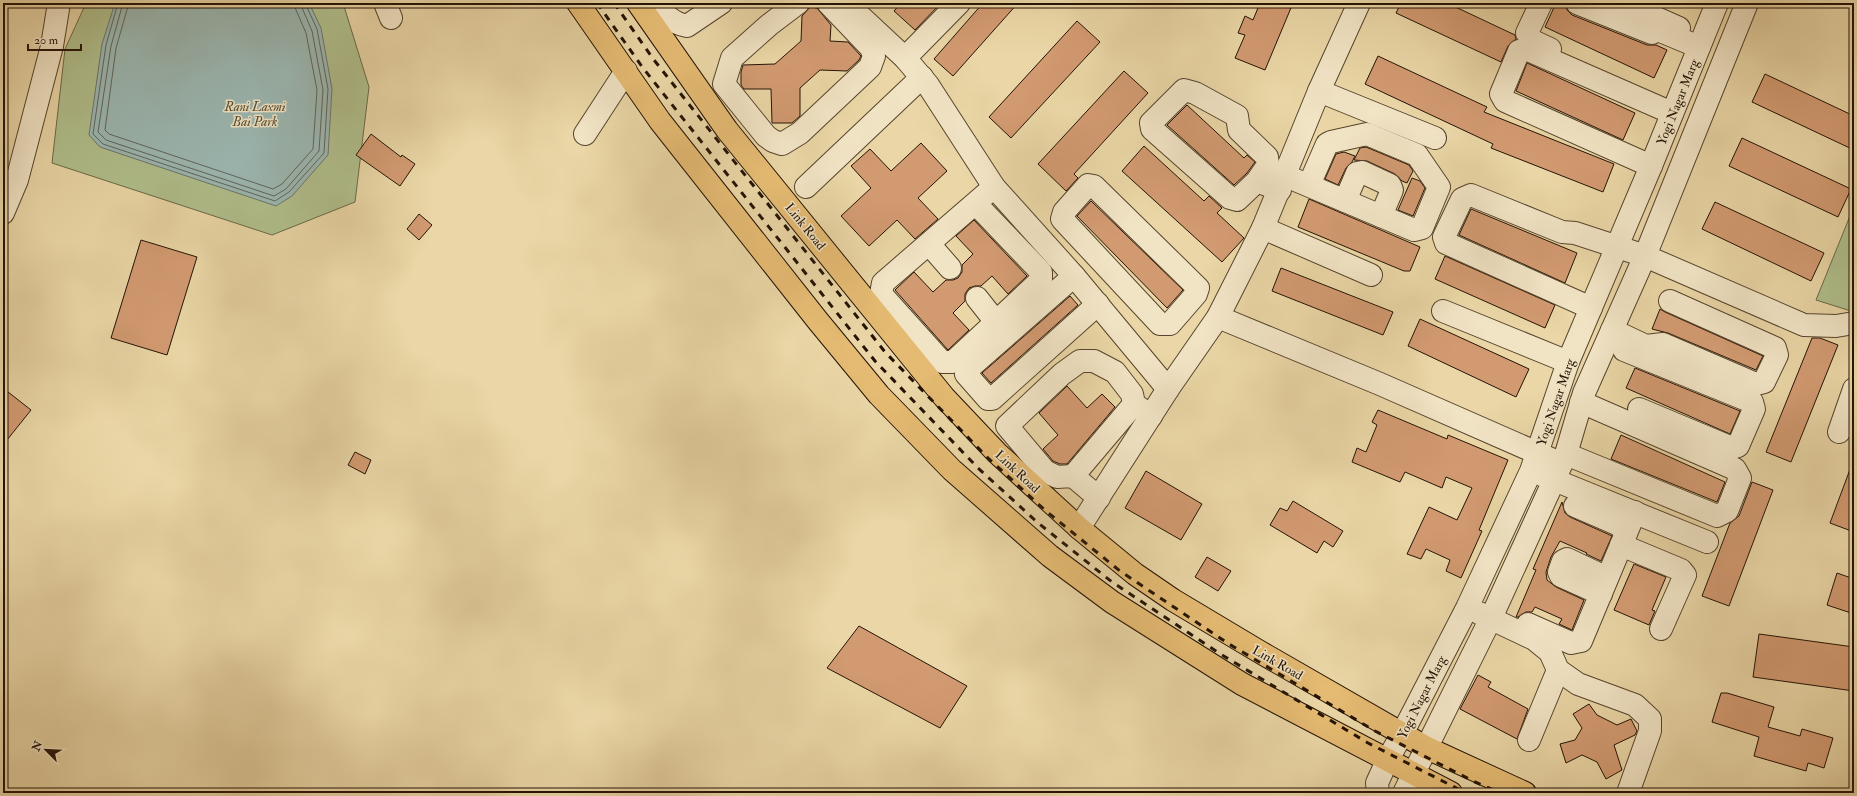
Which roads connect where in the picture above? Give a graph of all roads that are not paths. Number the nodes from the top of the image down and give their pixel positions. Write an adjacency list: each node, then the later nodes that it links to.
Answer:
1 (59, 3): 29 (street)
2 (578, 3): 18 (main road)
3 (638, 3): 22 (main road, Link Road)
4 (798, 3): 20 (street)
5 (828, 3): 25 (street)
6 (846, 3): 17 (street)
7 (959, 3): 17 (street)
8 (1359, 3): 21 (street)
9 (1541, 3): 23 (street)
10 (1577, 3): 16 (street)
11 (1623, 3): 16 (street)
12 (1717, 3): 16 (street, Yogi Nagar Marg)
13 (1747, 3): 43 (street, Yogi Nagar Marg)
14 (667, 6): 15 (street)
15 (707, 7)
16 (1701, 43): 23 (street, Yogi Nagar Marg)
17 (905, 58): 19 (street)
18 (626, 71): 24 (street); 85 (main road)
19 (922, 77): 33 (street); 34 (street)
20 (724, 84): 22 (street); 25 (street)
21 (1319, 91): 26 (street); 31 (street)
22 (705, 99): 27 (main road, Link Road)
23 (1674, 109): 28 (street, Yogi Nagar Marg); 28 (street)
24 (586, 134)
25 (766, 136): 27 (street)
26 (1436, 138)
27 (747, 155): 68 (main road, Link Road)
28 (1651, 166): 42 (street, Yogi Nagar Marg)
29 (10, 181): 37 (street)
30 (1257, 181): 30 (street); 31 (street)
31 (1283, 183): 32 (street); 39 (street)
32 (1310, 185): 35 (street); 38 (street)
33 (806, 186)
34 (994, 187): 36 (street); 46 (street)
35 (1345, 201): 38 (street); 38 (street)
36 (976, 204): 41 (street); 44 (street)
37 (3, 213)
38 (1381, 216)
39 (1263, 228): 47 (street); 56 (street)
40 (1083, 242): 46 (street); 50 (street); 50 (street)
41 (929, 244): 45 (street); 57 (street)
42 (1617, 247): 43 (street); 52 (street, Yogi Nagar Marg); 52 (street)
43 (1645, 256): 48 (street); 59 (street, Yogi Nagar Marg)
44 (1034, 265): 46 (street); 57 (street)
45 (950, 268)
46 (1063, 268): 54 (street); 54 (street)
47 (1371, 275)
48 (1717, 288): 55 (street); 58 (street)
49 (977, 298): 57 (street)
50 (1136, 299): 54 (street)
51 (1670, 301): 55 (street)
52 (1591, 308): 60 (street, Yogi Nagar Marg)
53 (1443, 311): 60 (street)
54 (1100, 312): 61 (street)
55 (1704, 316): 59 (street)
56 (1218, 317): 61 (street); 69 (street)
57 (996, 322)
58 (1854, 323)
59 (1610, 336): 63 (street, Yogi Nagar Marg); 64 (street)
60 (1568, 362): 69 (street, Yogi Nagar Marg)
61 (1168, 389): 65 (street)
62 (1854, 389): 67 (street)
63 (1580, 402): 70 (street, Yogi Nagar Marg); 70 (street)
64 (1639, 409)
65 (1143, 410): 66 (street); 71 (street); 72 (street)
66 (1007, 426): 68 (street); 71 (street)
67 (1839, 432)
68 (989, 444): 75 (main road, Link Road)
69 (1535, 462): 70 (street); 78 (street, Yogi Nagar Marg)
70 (1561, 466): 74 (street); 79 (street, Yogi Nagar Marg)
71 (1073, 476): 72 (street)
72 (1099, 498): 75 (street)
73 (1576, 506): 76 (street)
74 (1635, 512): 76 (street); 77 (street)
75 (1080, 528): 82 (main road, Link Road)
76 (1624, 539): 79 (street); 80 (street)
77 (1707, 542)
78 (1469, 603): 79 (street); 82 (street, Yogi Nagar Marg)
79 (1493, 614): 81 (street); 84 (street, Yogi Nagar Marg)
80 (1662, 629)
81 (1558, 670): 83 (street); 90 (street)
82 (1402, 734): 84 (main road, Link Road); 85 (street, Yogi Nagar Marg)
83 (1529, 740)
84 (1427, 748): 86 (street, Yogi Nagar Marg); 89 (main road, Link Road)
85 (1387, 760): 86 (main road); 87 (street, Yogi Nagar Marg)
86 (1409, 784): 88 (main road)
87 (1378, 793)
88 (1451, 793)
89 (1525, 793)
90 (1628, 793)

